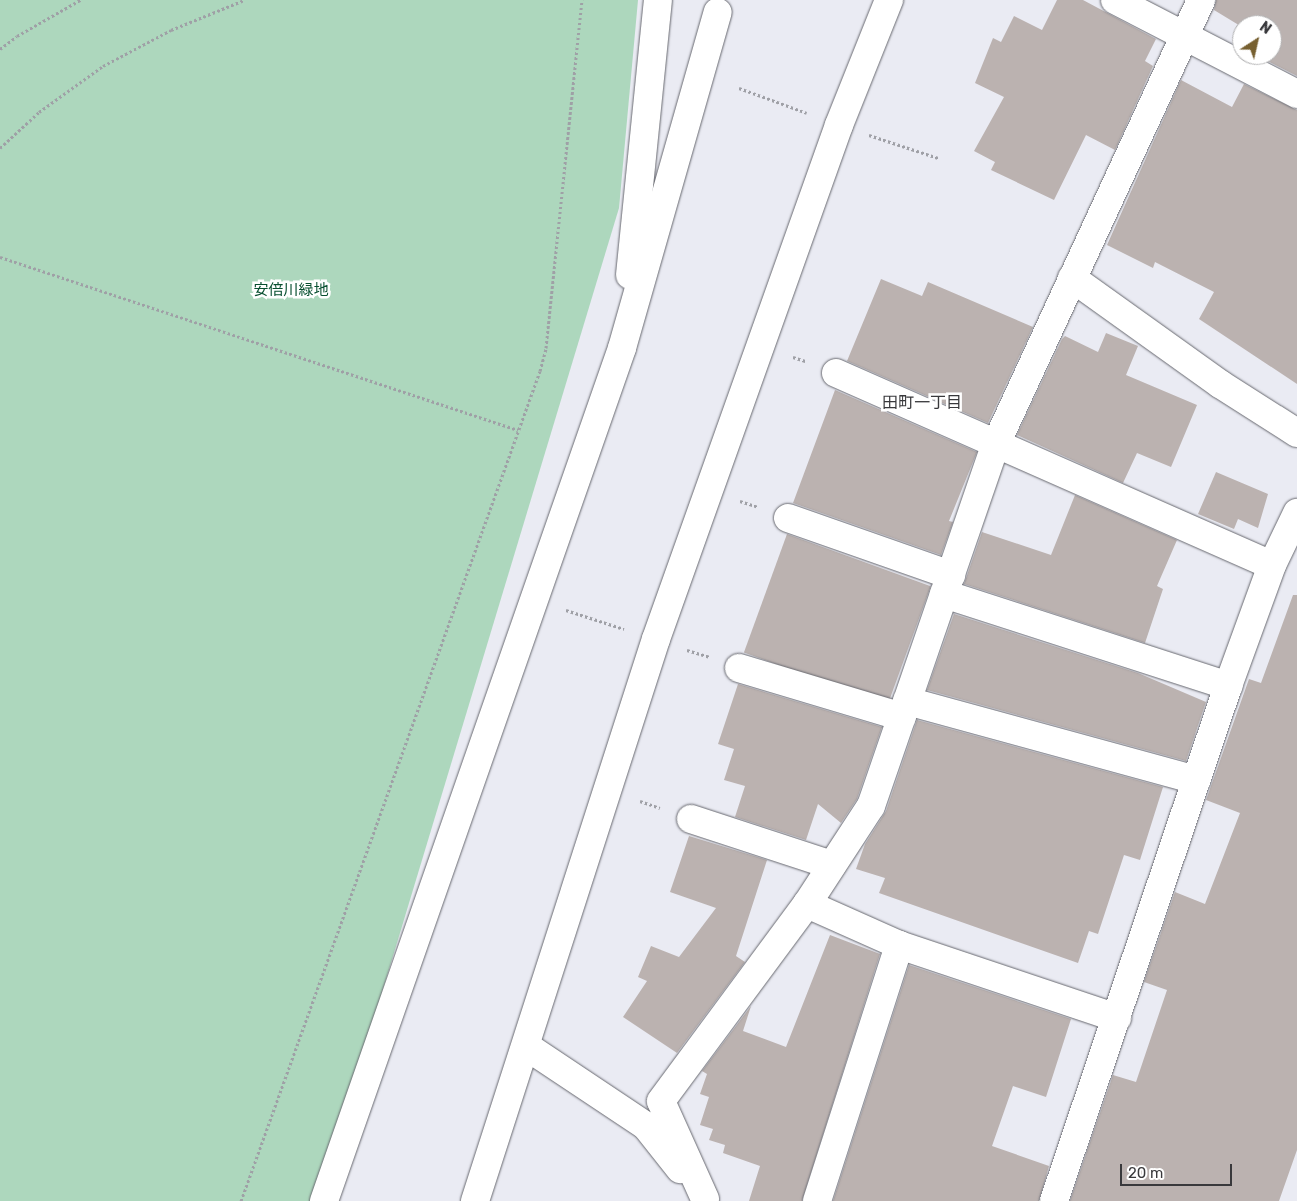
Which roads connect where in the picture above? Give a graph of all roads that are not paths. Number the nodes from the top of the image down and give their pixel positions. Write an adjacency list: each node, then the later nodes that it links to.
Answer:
1 (658, 0): 9 (street)
2 (889, 0): 26 (street)
3 (1115, 0): 6 (street)
4 (1201, 0): 6 (street)
5 (718, 12): 9 (street)
6 (1184, 36): 7 (street); 8 (street)
7 (1297, 94)
8 (1072, 278): 11 (street); 12 (street)
9 (622, 348): 28 (street)
10 (836, 372): 12 (street)
11 (1297, 433)
12 (996, 444): 15 (street); 16 (street)
13 (1297, 513): 15 (street)
14 (788, 518): 16 (street)
15 (1272, 565): 18 (street)
16 (947, 585): 18 (street); 19 (street)
17 (739, 668): 19 (street)
18 (1228, 686): 20 (street)
19 (905, 709): 20 (street); 22 (street)
20 (1196, 780): 25 (street)
21 (691, 819): 22 (street)
22 (832, 865): 23 (street)
23 (807, 904): 24 (street); 27 (street)
24 (899, 945): 25 (street); 30 (street)
25 (1116, 1018): 31 (street)
26 (526, 1046): 27 (street); 29 (street)
27 (705, 1200)
28 (324, 1201)
29 (475, 1201)
30 (817, 1201)
31 (1054, 1201)

